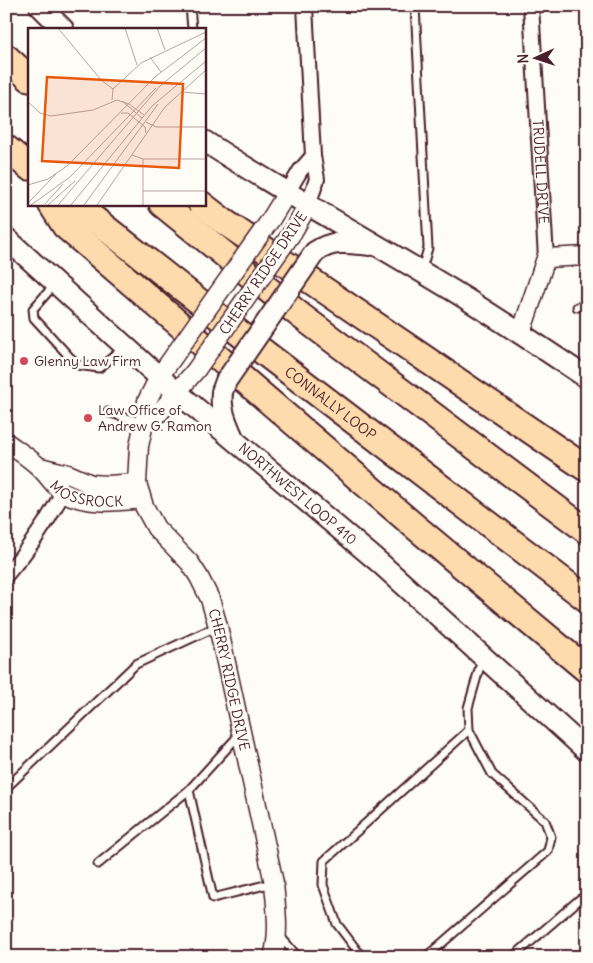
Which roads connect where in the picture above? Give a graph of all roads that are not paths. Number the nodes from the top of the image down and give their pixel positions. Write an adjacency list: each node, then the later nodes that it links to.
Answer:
1 (40, 6): 6 (main road)
2 (190, 6): 7 (lane)
3 (305, 6): 12 (street, CHERRY RIDGE DRIVE)
4 (415, 6): 24 (lane)
5 (531, 6): 23 (street, TRUDELL DRIVE)
6 (59, 19)
7 (192, 28)
8 (6, 57): 9 (highway)
9 (28, 77)
10 (205, 142): 14 (main road)
11 (6, 148): 13 (highway)
12 (313, 156): 14 (street, CHERRY RIDGE DRIVE); 19 (street, CHERRY RIDGE DRIVE)
13 (28, 167)
14 (287, 193): 19 (main road); 30 (street, CHERRY RIDGE DRIVE, bridge)
15 (52, 205): 46 (highway)
16 (76, 205): 43 (highway, CONNALLY LOOP)
17 (163, 205): 41 (highway)
18 (202, 205): 38 (highway)
19 (308, 205): 21 (main road); 32 (street, CHERRY RIDGE DRIVE, bridge)
20 (6, 238): 25 (main road, NORTHWEST LOOP 410)
21 (377, 246): 24 (main road); 35 (main road, bridge)
22 (587, 256): 23 (street)
23 (546, 258): 28 (street, TRUDELL DRIVE)
24 (421, 272): 28 (main road)
25 (56, 282): 29 (main road, NORTHWEST LOOP 410); 29 (lane)
26 (587, 306): 27 (lane)
27 (577, 307)
28 (521, 334): 31 (main road)
29 (126, 346): 30 (main road, NORTHWEST LOOP 410)
30 (159, 376): 32 (main road, NORTHWEST LOOP 410); 34 (street, CHERRY RIDGE DRIVE)
31 (587, 378)
32 (178, 393): 34 (street, CHERRY RIDGE DRIVE); 35 (main road, NORTHWEST LOOP 410)
33 (107, 412): 34 (lane)
34 (144, 423): 39 (street, CHERRY RIDGE DRIVE)
35 (233, 439): 45 (main road, NORTHWEST LOOP 410)
36 (6, 442): 37 (street, MOSSROCK)
37 (40, 467): 39 (street, MOSSROCK); 40 (street, MOSSROCK)
38 (587, 469)
39 (139, 491): 40 (street, MOSSROCK); 44 (street, CHERRY RIDGE DRIVE)
40 (63, 492): 42 (street)
41 (587, 531)
42 (6, 575)
43 (587, 599)
44 (218, 626): 48 (street, CHERRY RIDGE DRIVE); 50 (lane)
45 (483, 656): 47 (lane); 49 (main road, NORTHWEST LOOP 410)
46 (587, 670)
47 (469, 730): 58 (lane); 59 (lane)
48 (241, 732): 51 (lane); 53 (street, CHERRY RIDGE DRIVE)
49 (587, 751)
50 (6, 788)
51 (190, 790): 52 (lane); 53 (lane)
52 (98, 864)
53 (274, 883): 55 (street, CHERRY RIDGE DRIVE)
54 (587, 896): 60 (lane)
55 (277, 933): 56 (street, CHERRY RIDGE DRIVE); 57 (lane)
56 (273, 957)
57 (298, 957)
58 (362, 957)
59 (426, 957)
60 (513, 957)

